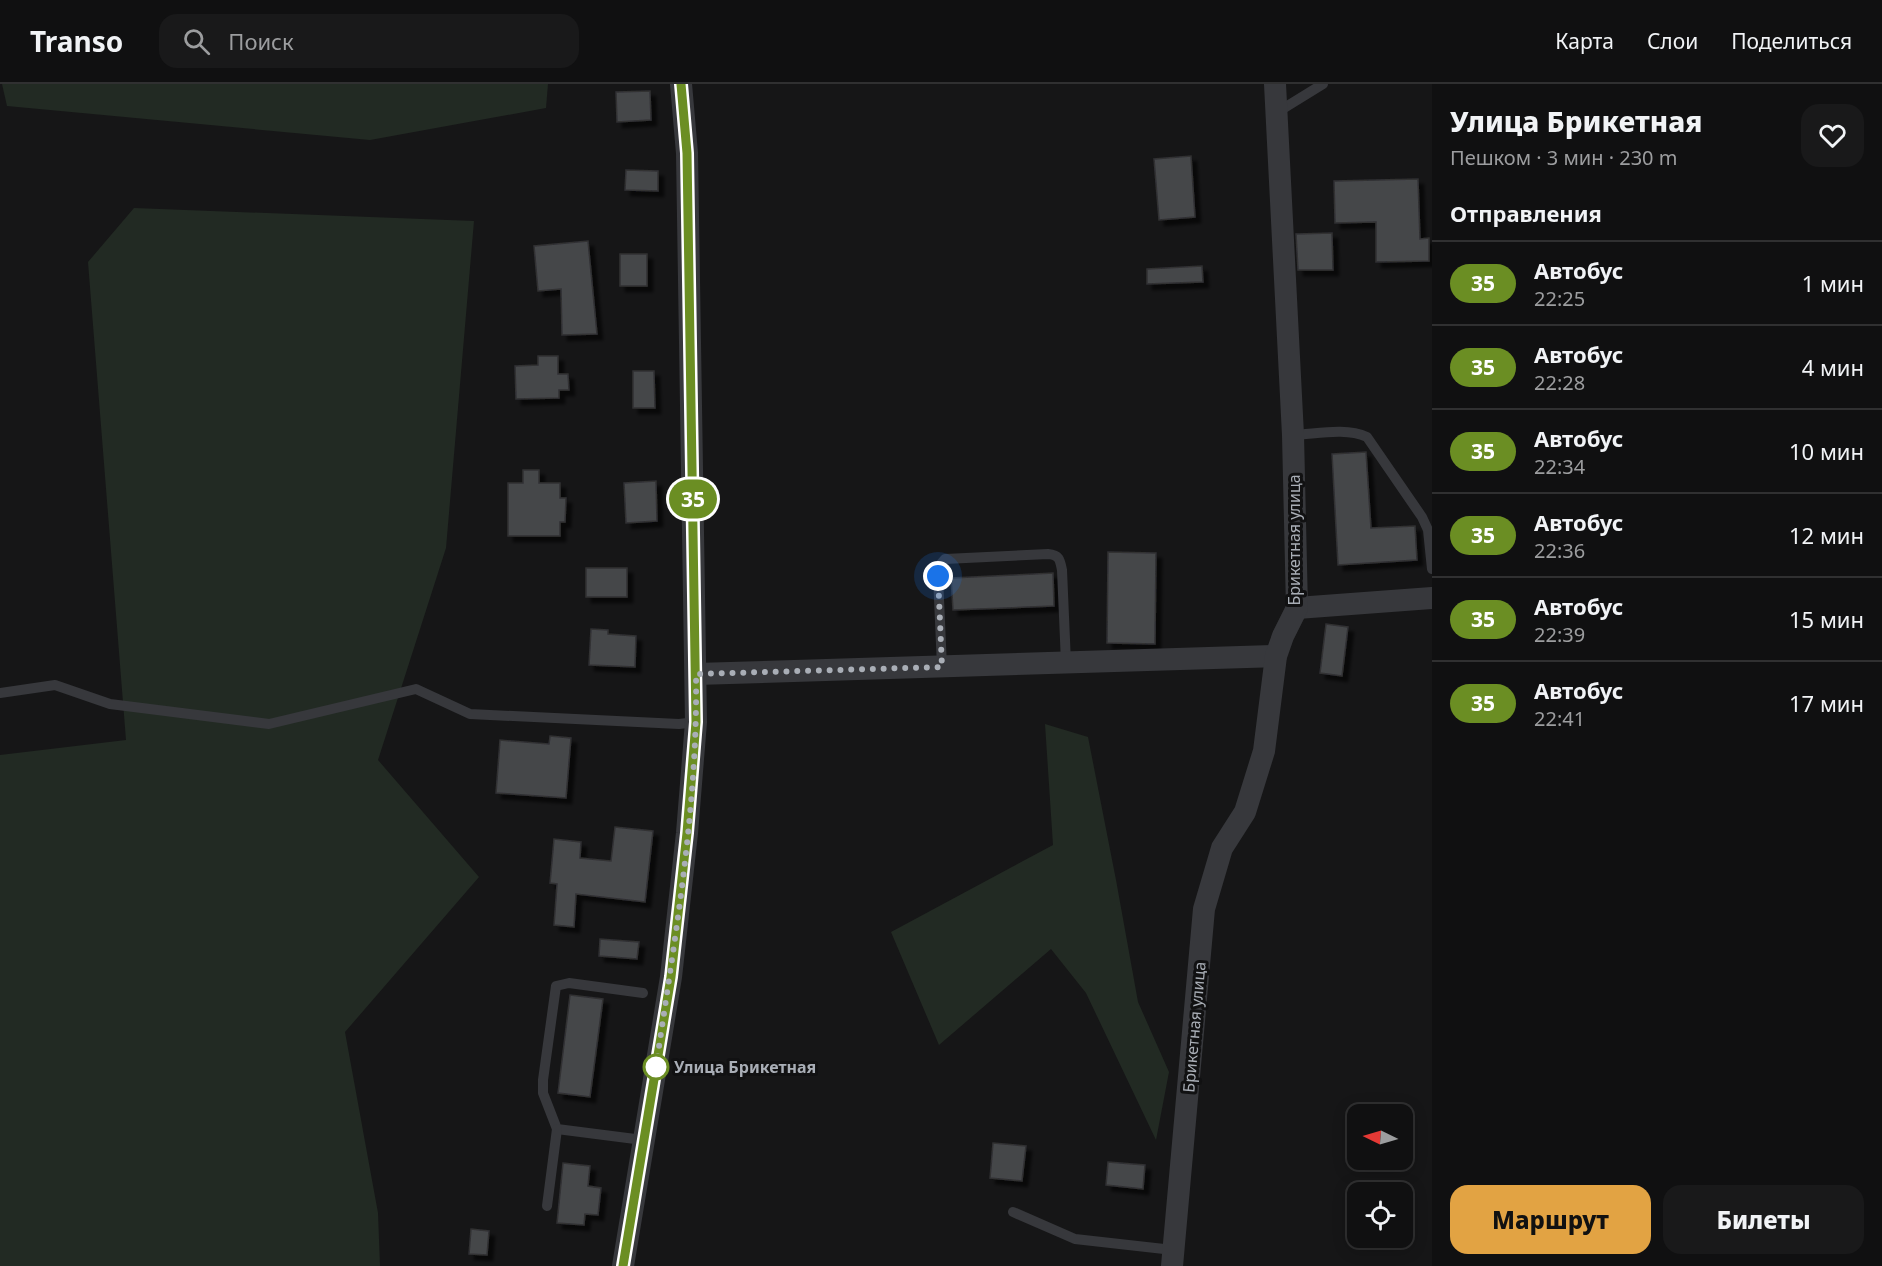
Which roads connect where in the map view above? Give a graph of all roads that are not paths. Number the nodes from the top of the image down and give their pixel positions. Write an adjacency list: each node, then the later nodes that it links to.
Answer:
1 (681, 84): 12 (street)
2 (1275, 84): 4 (street, Брикетная улица)
3 (1323, 84): 4 (lane)
4 (1276, 112): 5 (street, Брикетная улица)
5 (1293, 435): 6 (lane); 8 (street, Брикетная улица)
6 (1432, 569)
7 (1432, 598): 8 (street)
8 (1297, 608): 9 (street, Брикетная улица)
9 (1276, 656): 10 (street); 20 (street, Брикетная улица)
10 (1066, 663): 11 (street); 11 (lane)
11 (942, 667): 12 (street)
12 (696, 674): 14 (street)
13 (0, 693): 14 (lane)
14 (696, 722): 17 (street)
15 (643, 993): 16 (lane)
16 (557, 1129): 17 (lane); 18 (lane)
17 (644, 1140): 21 (street)
18 (547, 1206)
19 (1013, 1212): 20 (lane)
20 (1173, 1258)
21 (622, 1266)

